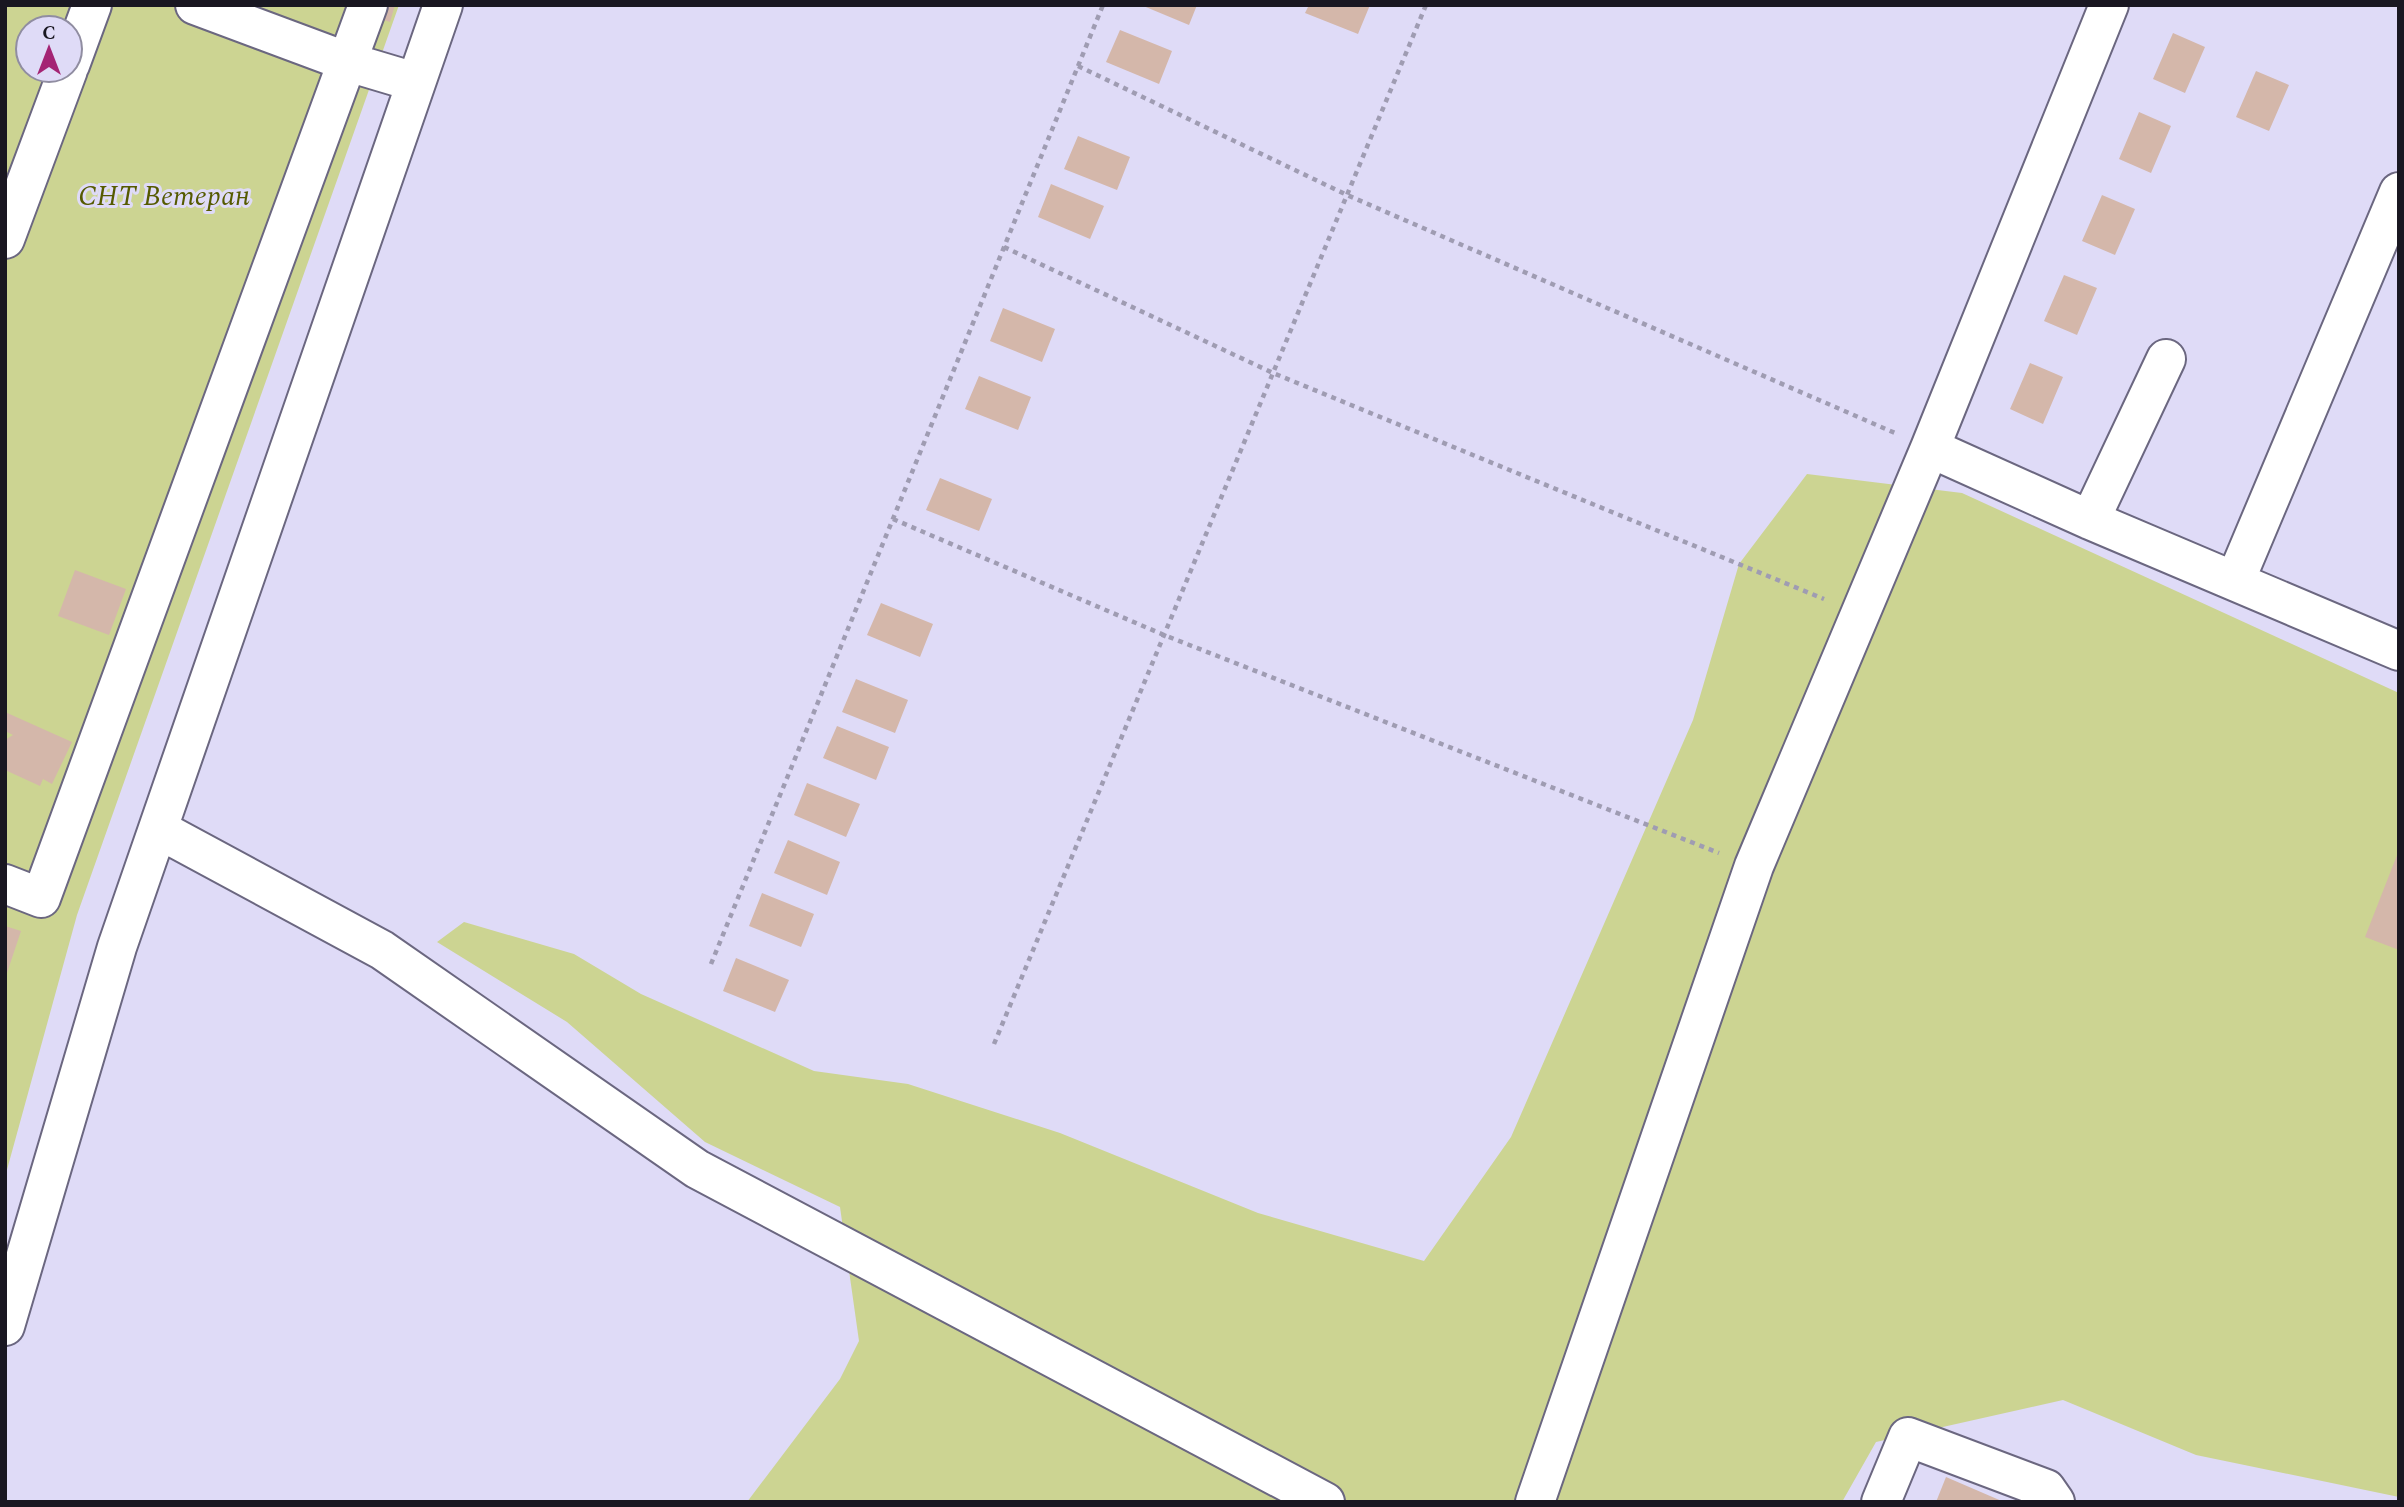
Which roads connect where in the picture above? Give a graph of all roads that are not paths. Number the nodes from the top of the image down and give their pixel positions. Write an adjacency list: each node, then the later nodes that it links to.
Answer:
1 (92, 5): 6 (street)
2 (195, 5): 7 (street)
3 (368, 5): 7 (street)
4 (443, 5): 8 (street)
5 (2109, 5): 13 (street)
6 (84, 27)
7 (348, 62): 8 (street); 18 (street)
8 (415, 82): 17 (street)
9 (63, 84): 11 (street)
10 (2399, 192): 15 (street)
11 (5, 239)
12 (2166, 359): 14 (street)
13 (1930, 448): 14 (street); 21 (street)
14 (2090, 520): 15 (street)
15 (2235, 581): 16 (street)
16 (2399, 651)
17 (158, 830): 19 (street); 20 (street)
18 (5, 884)
19 (5, 1326)
20 (1325, 1502)
21 (1535, 1502)
22 (1881, 1502): 23 (street)
23 (2055, 1502)

